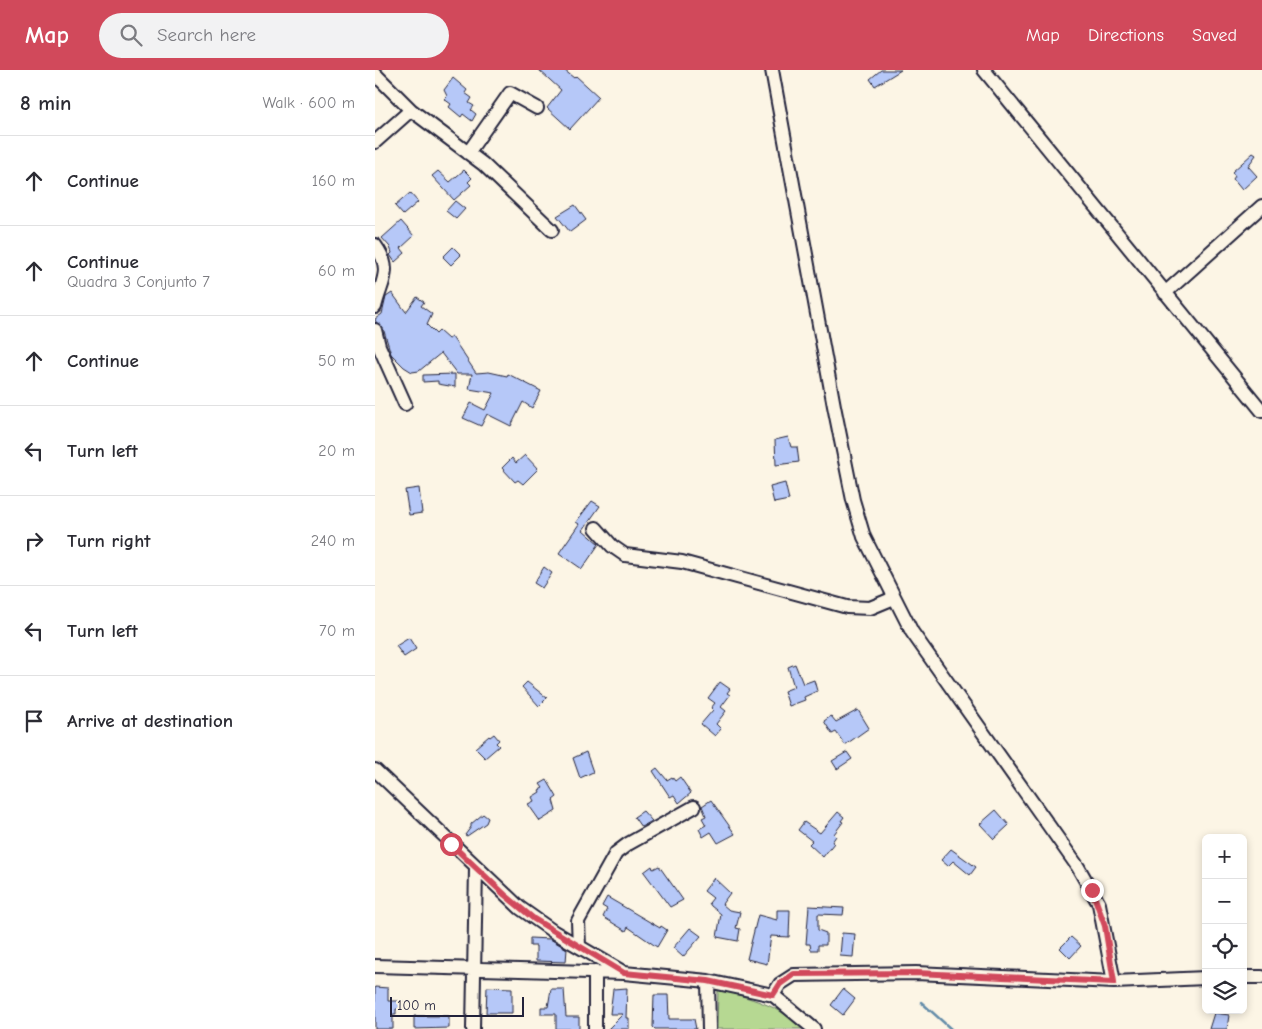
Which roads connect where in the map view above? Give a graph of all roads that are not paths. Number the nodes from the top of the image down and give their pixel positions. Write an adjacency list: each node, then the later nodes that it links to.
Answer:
1 (772, 70): 17 (street)
2 (984, 70): 11 (street)
3 (375, 74): 5 (street)
4 (537, 108): 7 (street)
5 (411, 110): 6 (street); 7 (street)
6 (375, 142)
7 (468, 153): 9 (street)
8 (1262, 206): 11 (street)
9 (552, 230)
10 (375, 245): 12 (street)
11 (1165, 292): 15 (street)
12 (375, 308)
13 (375, 330): 14 (street)
14 (405, 404)
15 (1262, 411)
16 (595, 528): 17 (street)
17 (894, 598): 30 (street)
18 (375, 770): 20 (street)
19 (694, 807): 21 (street)
20 (477, 868): 21 (street); 23 (street)
21 (579, 946): 25 (street)
22 (375, 966): 23 (street)
23 (473, 970): 24 (street); 32 (street)
24 (595, 972): 25 (street); 33 (street)
25 (624, 973): 29 (street)
26 (1247, 977): 27 (street)
27 (1262, 977)
28 (1202, 978): 30 (street)
29 (708, 981): 31 (street); 34 (street)
30 (1114, 982): 31 (street)
31 (773, 995): 35 (street)
32 (473, 1029)
33 (595, 1029)
34 (709, 1029)
35 (814, 1029)

